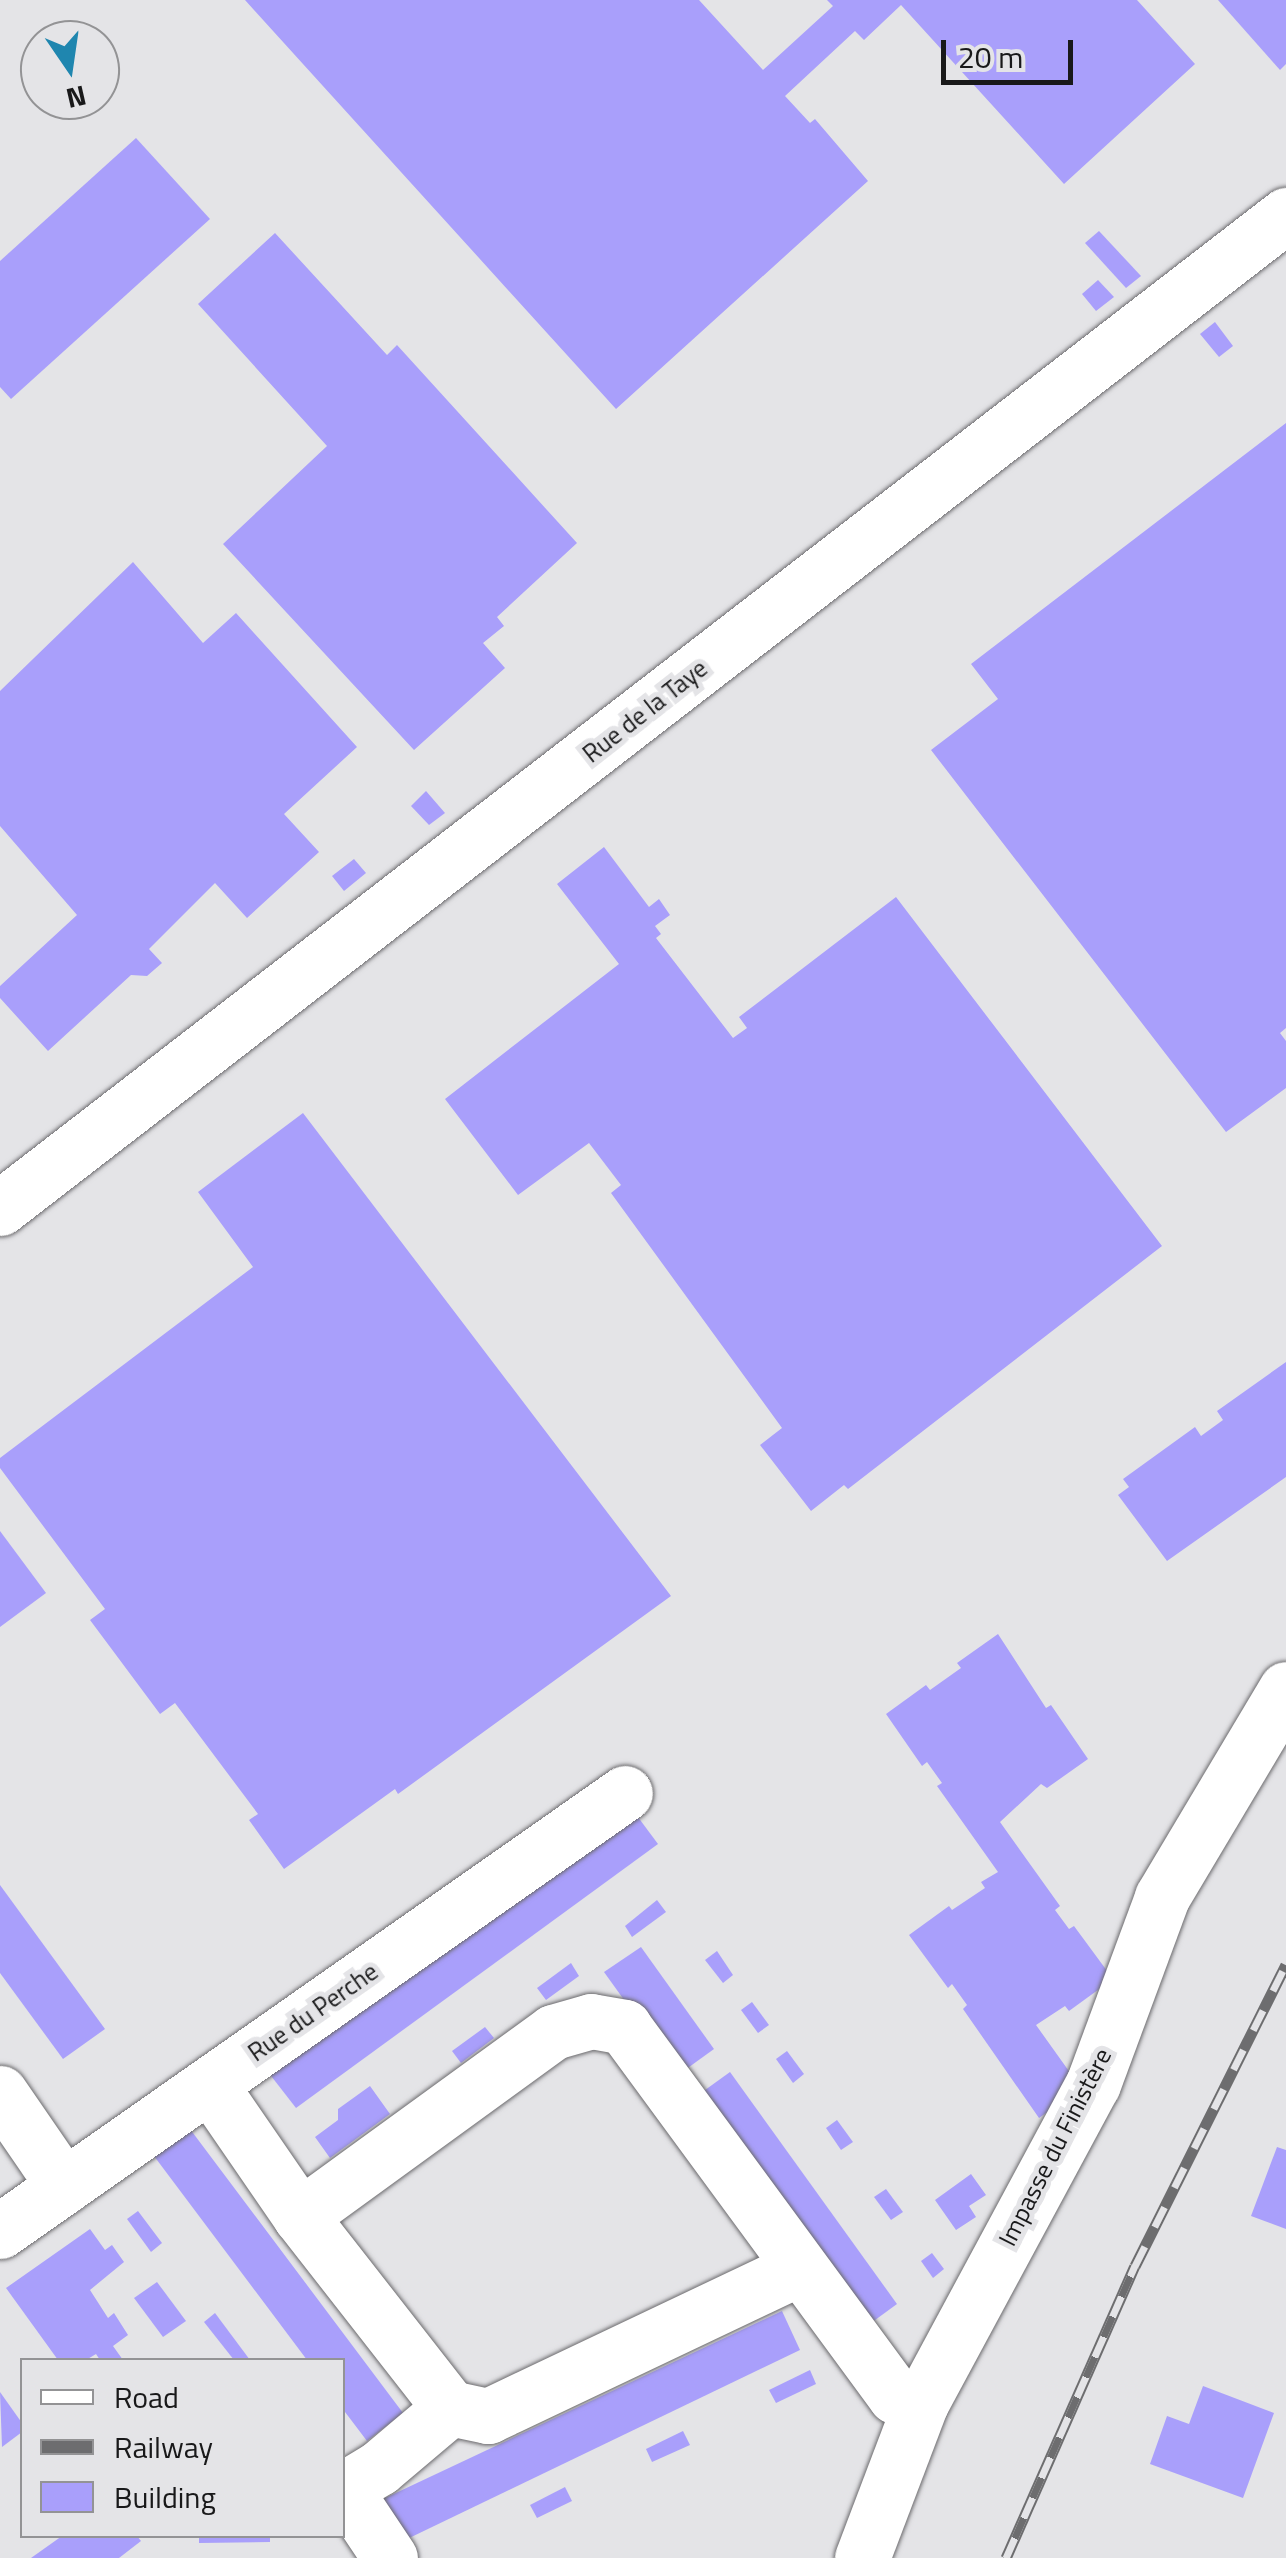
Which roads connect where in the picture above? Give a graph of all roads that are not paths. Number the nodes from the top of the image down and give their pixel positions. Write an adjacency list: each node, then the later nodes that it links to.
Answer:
1 (1286, 215): 2 (street, Rue de la Taye)
2 (1, 1206)
3 (1286, 1688): 11 (street, Impasse du Finistère)
4 (625, 1793): 5 (street, Rue du Perche)
5 (210, 2085): 7 (street, Rue du Perche); 8 (street)
6 (0, 2093): 7 (street)
7 (64, 2186): 9 (street, Rue du Perche)
8 (300, 2216): 10 (street); 12 (street)
9 (0, 2230)
10 (800, 2268): 11 (street); 12 (street)
11 (921, 2403): 16 (street, Impasse du Finistère)
12 (450, 2408): 13 (street)
13 (345, 2488)
14 (345, 2490): 15 (street)
15 (390, 2558)
16 (862, 2558)

